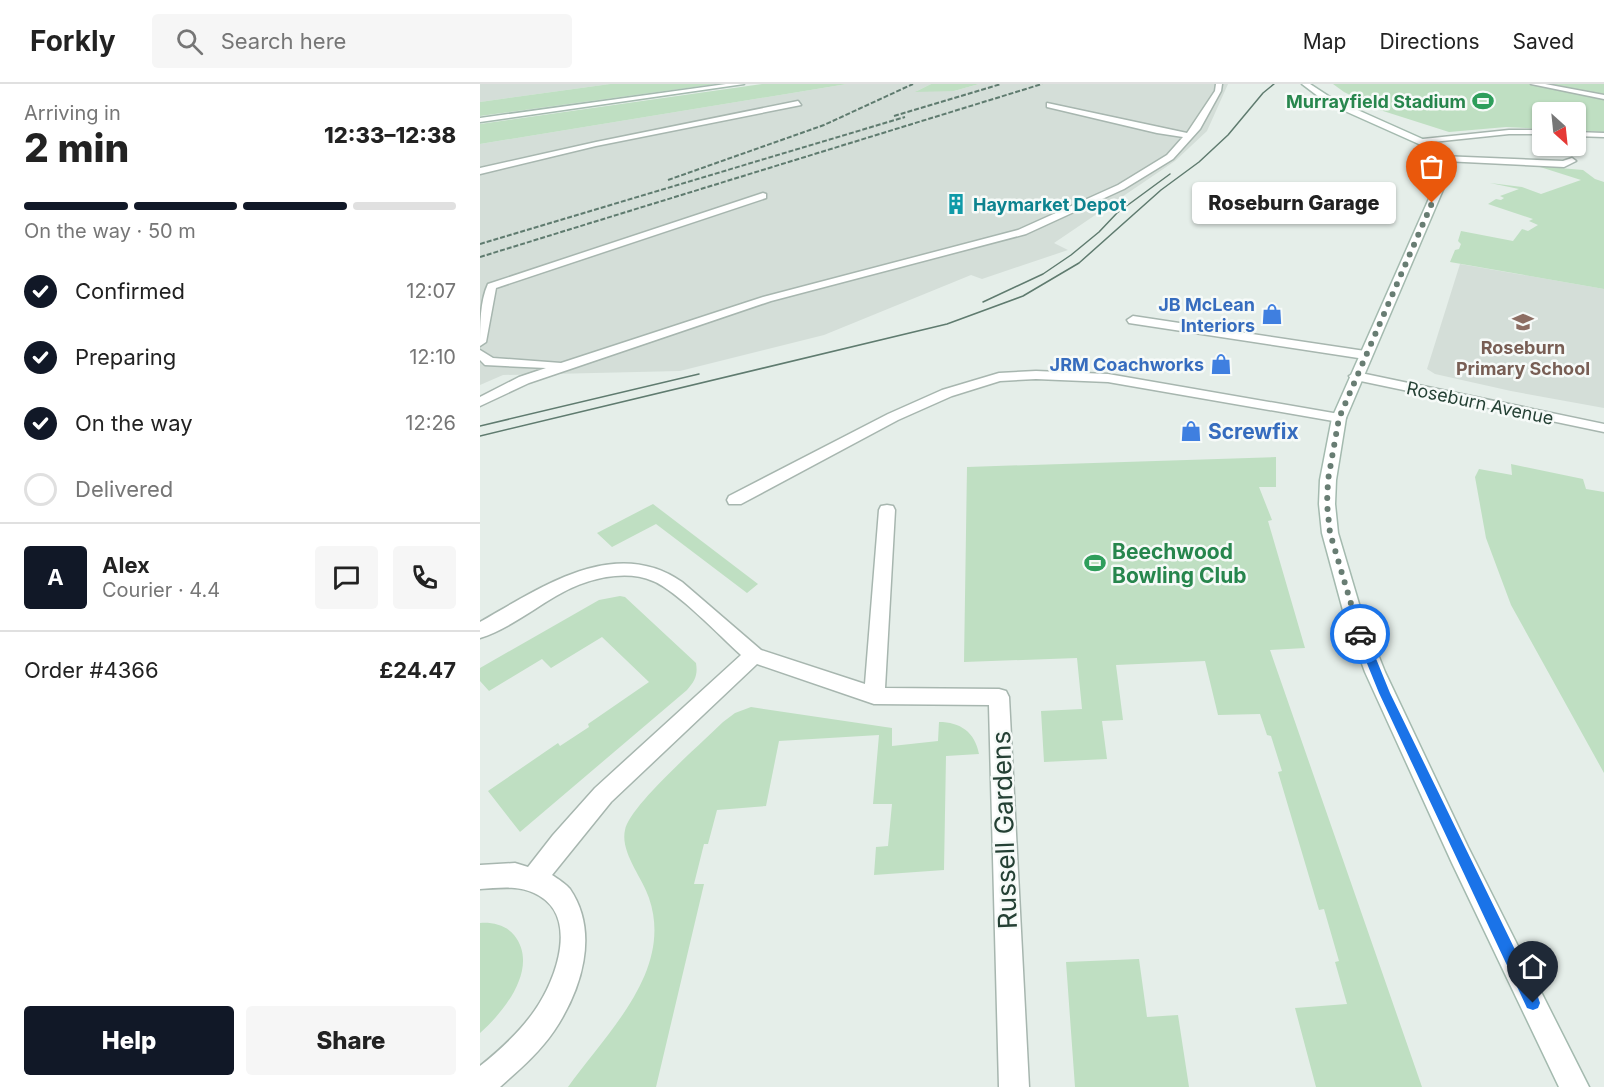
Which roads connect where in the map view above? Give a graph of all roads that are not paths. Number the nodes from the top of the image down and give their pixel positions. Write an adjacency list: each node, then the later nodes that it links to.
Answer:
1 (741, 84): 8 (street)
2 (1219, 84): 12 (street)
3 (1305, 84): 13 (street)
4 (1534, 84): 5 (street)
5 (1604, 97)
6 (798, 102): 16 (street)
7 (1050, 105): 12 (street)
8 (480, 120)
9 (1532, 132): 13 (street)
10 (1586, 134): 11 (street)
11 (1604, 135)
12 (1189, 136): 22 (street)
13 (1423, 141): 14 (street)
14 (1444, 158): 15 (street); 21 (street)
15 (1572, 161)
16 (480, 171)
17 (763, 196): 19 (street)
18 (1133, 320): 21 (street)
19 (480, 342)
20 (480, 354): 22 (street)
21 (1365, 355): 23 (street)
22 (570, 365): 24 (street)
23 (1356, 376): 25 (street); 26 (street, Roseburn Avenue)
24 (480, 402)
25 (1339, 418): 27 (street); 36 (street)
26 (1604, 428)
27 (735, 500)
28 (887, 510): 31 (street)
29 (480, 631): 30 (street, Russell Gardens)
30 (754, 655): 31 (street, Russell Gardens); 33 (street)
31 (874, 696): 35 (street, Russell Gardens)
32 (480, 877): 33 (street)
33 (534, 879): 34 (street)
34 (480, 1084)
35 (1014, 1087)
36 (1574, 1087)

